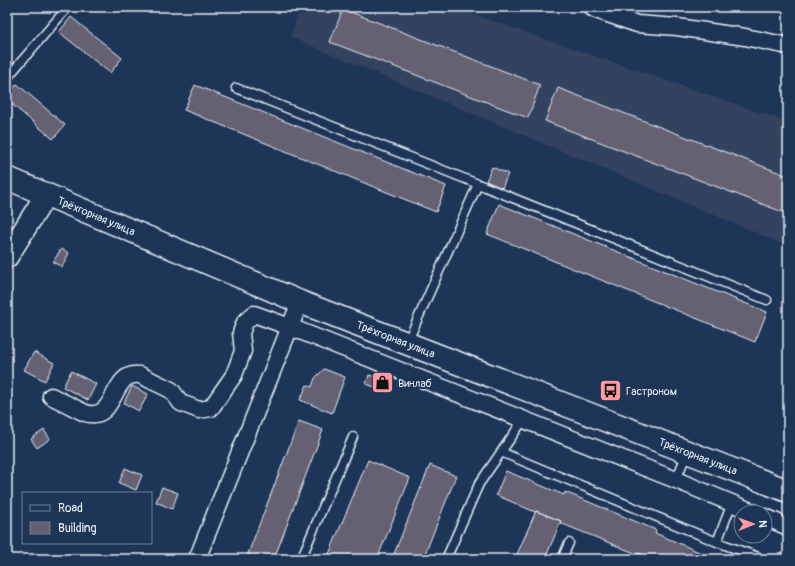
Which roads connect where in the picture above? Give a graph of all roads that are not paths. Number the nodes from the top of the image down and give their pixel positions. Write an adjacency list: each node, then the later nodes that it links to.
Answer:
1 (68, 7): 4 (lane)
2 (591, 7): 3 (street)
3 (788, 46)
4 (7, 78)
5 (236, 88): 7 (lane)
6 (7, 178): 8 (main road, Трёхгорная улица)
7 (478, 184): 10 (lane); 13 (lane)
8 (46, 195): 9 (street); 11 (main road, Трёхгорная улица)
9 (7, 257)
10 (767, 300)
11 (300, 302): 12 (street); 13 (main road, Трёхгорная улица)
12 (290, 327): 14 (street); 15 (street); 27 (street)
13 (407, 344): 18 (main road, Трёхгорная улица)
14 (51, 396)
15 (524, 419): 17 (lane); 19 (street)
16 (353, 437): 28 (lane)
17 (501, 452): 24 (lane); 29 (lane)
18 (687, 452): 19 (lane); 20 (main road, Трёхгорная улица)
19 (676, 480): 21 (street)
20 (788, 491)
21 (732, 503): 24 (lane)
22 (773, 520): 23 (street)
23 (788, 527)
24 (717, 542): 26 (lane)
25 (569, 543): 30 (lane)
26 (758, 557)
27 (197, 559)
28 (301, 559)
29 (446, 559)
30 (562, 559)

